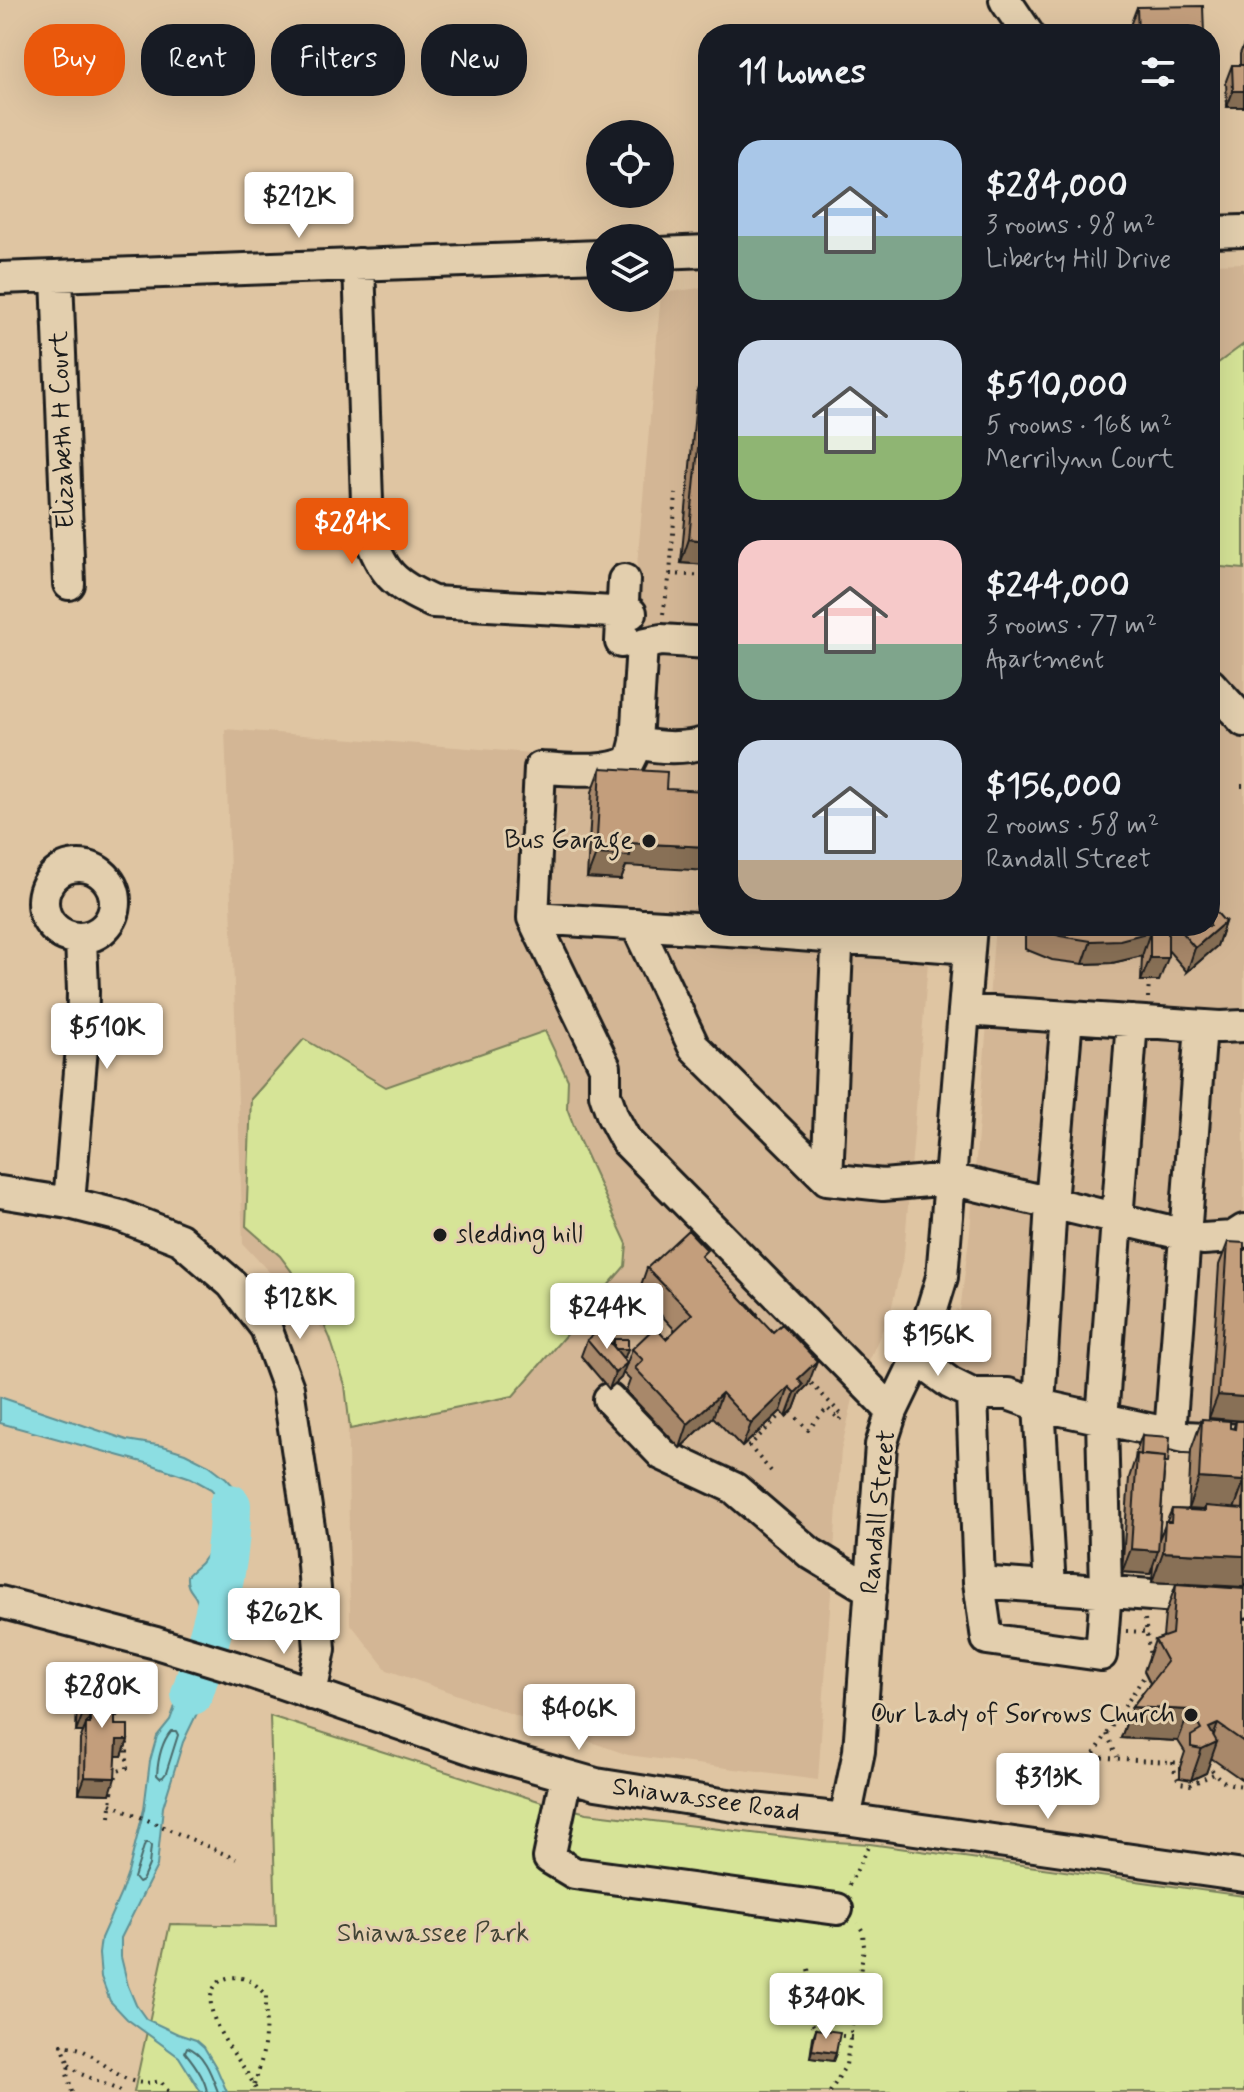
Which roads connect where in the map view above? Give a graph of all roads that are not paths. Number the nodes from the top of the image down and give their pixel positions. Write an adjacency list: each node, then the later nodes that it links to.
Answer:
1 (1005, 0): 2 (street)
2 (1021, 24)
3 (1244, 231): 4 (street)
4 (1220, 232)
5 (698, 251): 6 (street)
6 (674, 252)
7 (586, 256): 8 (street)
8 (359, 264): 9 (street); 11 (street)
9 (57, 277): 10 (street); 12 (street, Elizabeth H Court)
10 (0, 278)
11 (624, 580)
12 (69, 584)
13 (698, 642): 16 (street)
14 (1220, 695): 15 (street)
15 (1244, 721)
16 (636, 742): 17 (street); 18 (street)
17 (698, 745)
18 (533, 918): 19 (street); 42 (street)
19 (636, 924): 20 (street); 30 (street)
20 (698, 928)
21 (838, 936): 30 (street)
22 (944, 936): 23 (street)
23 (970, 937): 25 (street, Randall Street)
24 (81, 939): 33 (street)
25 (964, 1010): 27 (street); 31 (street, Randall Street)
26 (1140, 1011): 27 (street); 28 (street); 35 (street)
27 (1067, 1017): 34 (street)
28 (1201, 1026): 29 (street); 37 (street)
29 (1244, 1026)
30 (827, 1179): 31 (street)
31 (950, 1179): 34 (street); 38 (street, Randall Street)
32 (0, 1192): 33 (street)
33 (69, 1203): 52 (street)
34 (1051, 1203): 35 (street); 41 (street)
35 (1117, 1218): 37 (street); 43 (street)
36 (1244, 1230): 37 (street)
37 (1186, 1235): 44 (street)
38 (917, 1359): 39 (street); 42 (street, Randall Street)
39 (972, 1394): 41 (street); 46 (street)
40 (609, 1399): 48 (street)
41 (1039, 1405): 43 (street); 47 (street)
42 (892, 1411): 48 (street, Randall Street)
43 (1102, 1419): 44 (street); 49 (street)
44 (1170, 1434): 45 (street)
45 (1244, 1440)
46 (979, 1582): 47 (street); 49 (street)
47 (1050, 1587): 49 (street)
48 (871, 1590): 54 (street, Randall Street)
49 (1106, 1590): 51 (street)
50 (0, 1602): 52 (street, Shiawassee Road)
51 (1244, 1602)
52 (311, 1694): 53 (street, Shiawassee Road)
53 (566, 1777): 54 (street, Shiawassee Road); 56 (street)
54 (845, 1819): 55 (street, Shiawassee Road)
55 (1244, 1876)
56 (837, 1909)

